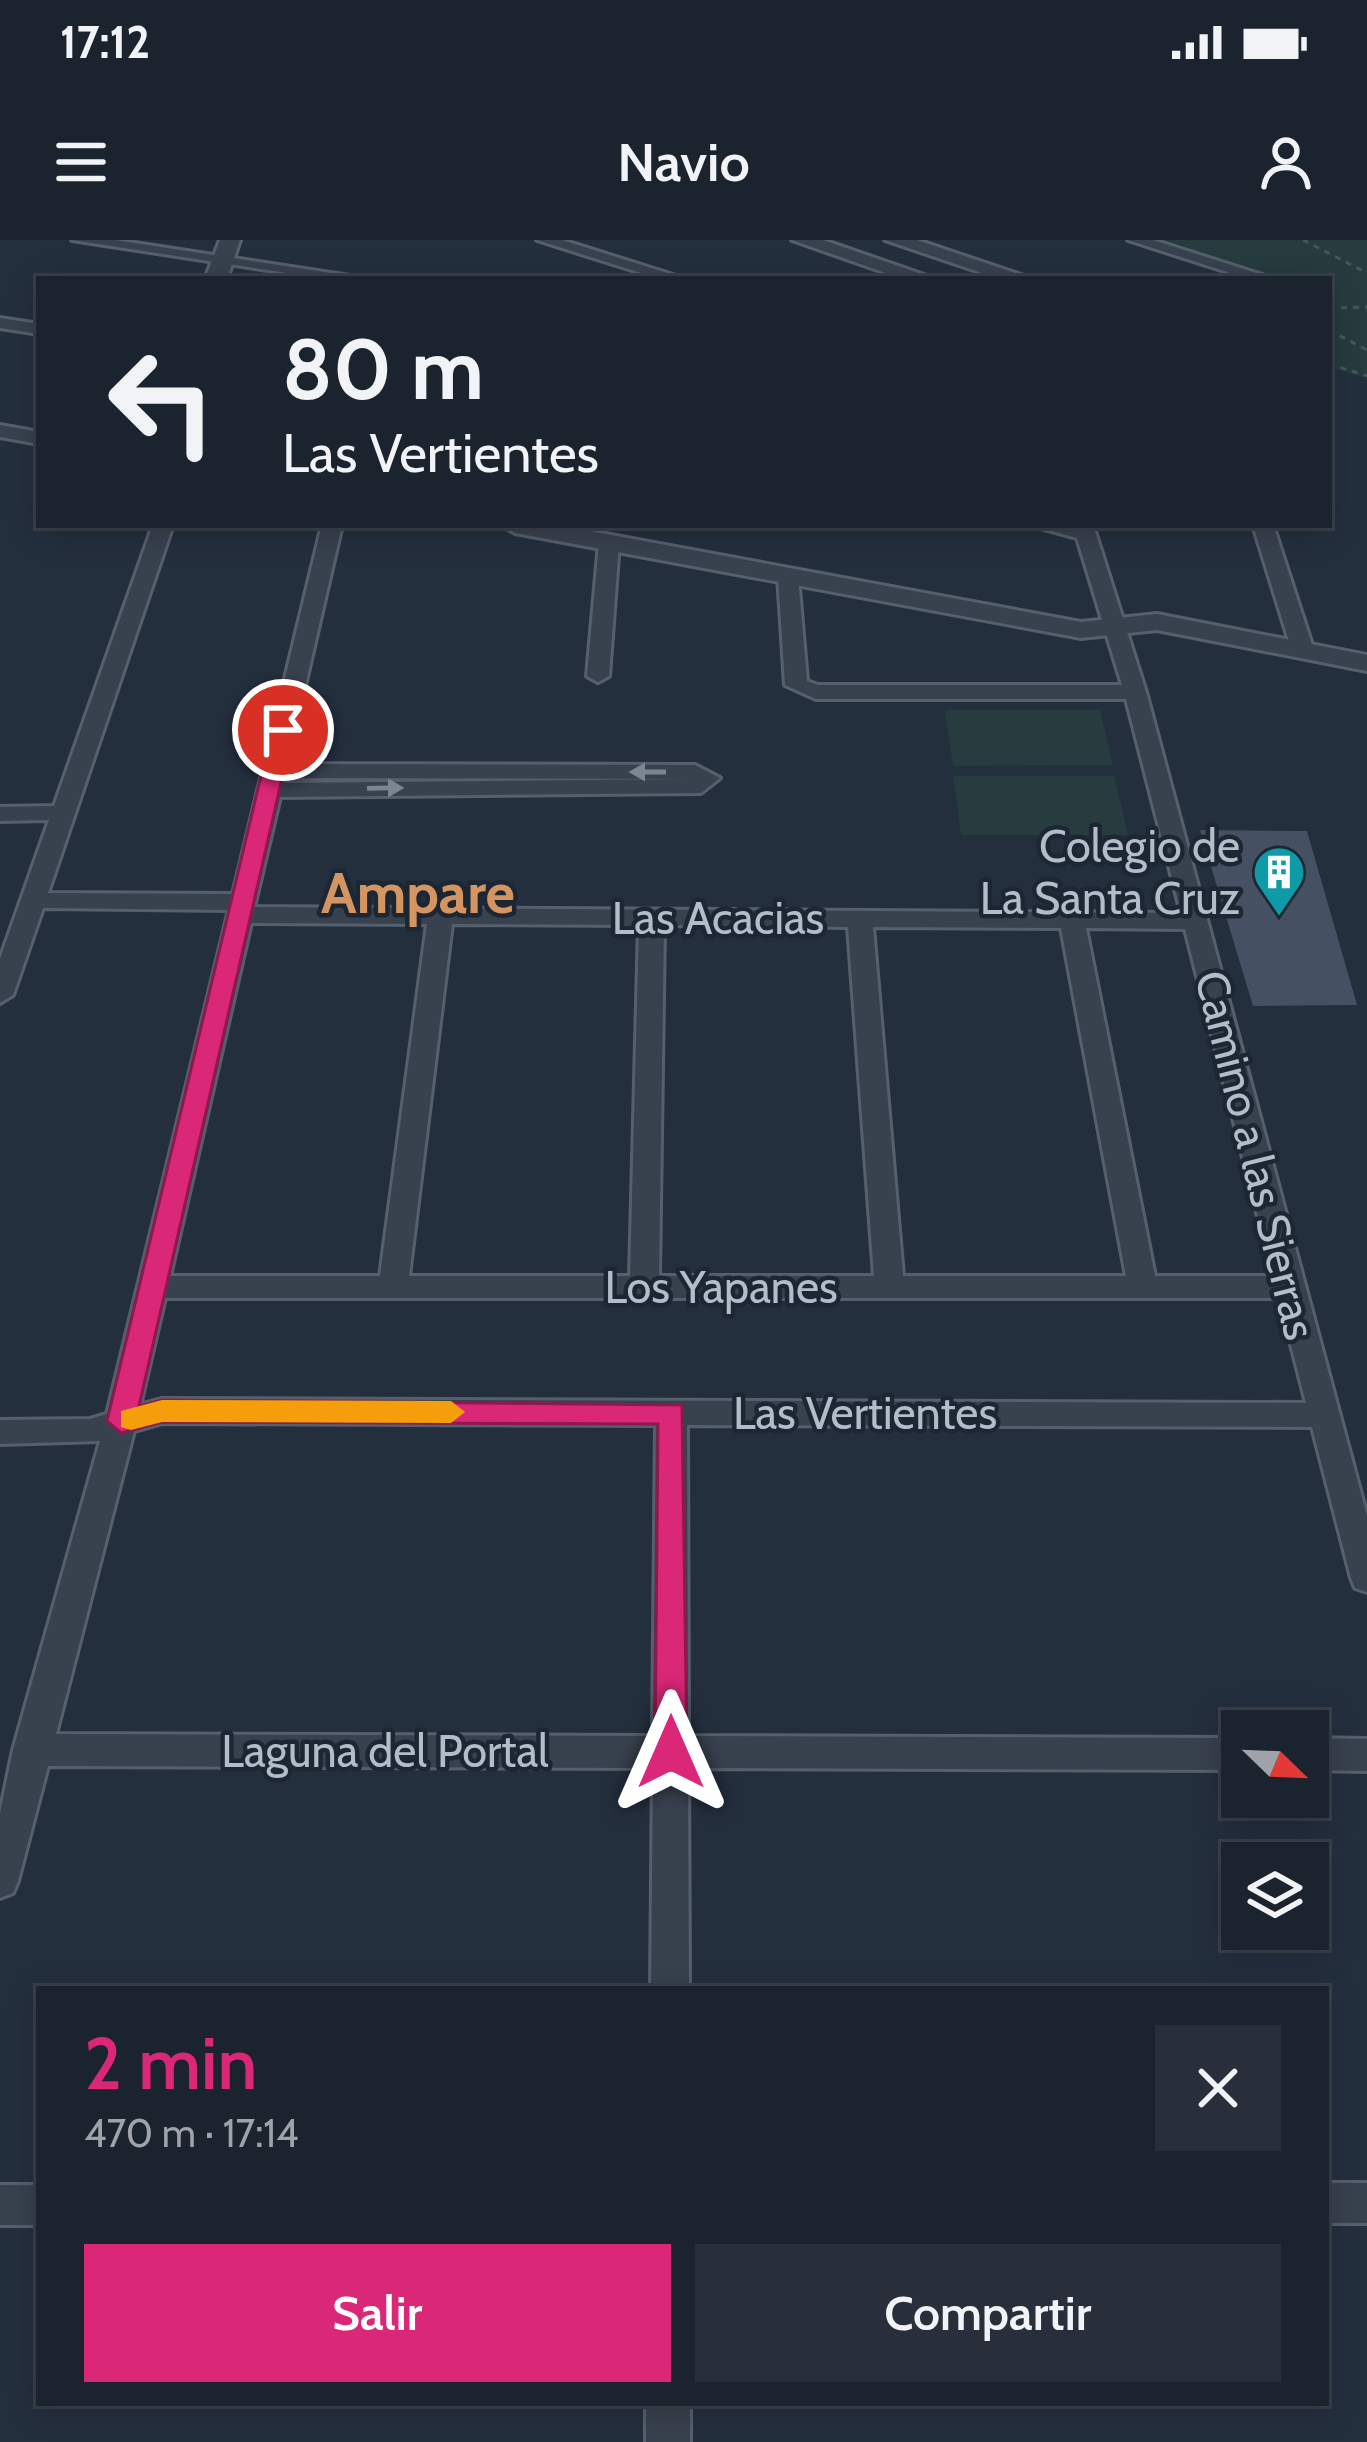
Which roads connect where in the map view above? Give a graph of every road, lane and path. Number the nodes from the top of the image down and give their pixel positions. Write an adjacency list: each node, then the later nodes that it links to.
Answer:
1 (80, 240): 7 (street)
2 (545, 240): 12 (street)
3 (802, 240): 9 (street)
4 (1303, 240): 10 (path)
5 (901, 241): 9 (street); 14 (street)
6 (1142, 241): 15 (street)
7 (223, 260): 8 (street)
8 (248, 260): 11 (street)
9 (876, 269): 13 (street)
10 (1367, 273)
11 (344, 276)
12 (668, 276)
13 (910, 276)
14 (1012, 276)
15 (1257, 276)
16 (1367, 307): 17 (path)
17 (1332, 308)
18 (0, 323): 19 (street)
19 (36, 329)
20 (1332, 332): 21 (path)
21 (1367, 350)
22 (1332, 365): 23 (path)
23 (1367, 376)
24 (0, 431): 25 (street)
25 (36, 437)
26 (162, 528): 39 (street)
27 (331, 528): 38 (street)
28 (544, 528): 31 (street)
29 (1264, 528): 34 (street)
30 (1084, 529): 33 (street, Camino a las Sierras)
31 (622, 536): 32 (street); 36 (street)
32 (788, 576): 33 (street); 37 (street)
33 (1117, 625): 34 (street); 37 (street, Camino a las Sierras)
34 (1303, 651): 35 (street)
35 (1367, 663)
36 (598, 676)
37 (1135, 692): 47 (street, Camino a las Sierras)
38 (270, 780): 38 (street, one-way to 38); 42 (street)
39 (63, 813): 40 (street); 41 (street)
40 (0, 814)
41 (33, 900): 42 (street, Las Acacias); 48 (street)
42 (241, 909): 43 (street, Las Acacias); 50 (street)
43 (440, 918): 44 (street, Las Acacias); 49 (street)
44 (652, 918): 45 (street, Las Acacias); 51 (street)
45 (860, 919): 46 (street, Las Acacias); 52 (street)
46 (1072, 920): 47 (street, Las Acacias); 53 (street)
47 (1196, 921): 54 (street, Camino a las Sierras)
48 (0, 995)
49 (393, 1285): 50 (street, Los Yapanes); 51 (street, Los Yapanes)
50 (151, 1287): 57 (street)
51 (644, 1287): 52 (street, Los Yapanes)
52 (889, 1287): 53 (street, Los Yapanes)
53 (1143, 1287): 54 (street, Los Yapanes)
54 (1291, 1287): 56 (street, Camino a las Sierras)
55 (672, 1413): 56 (street, Las Vertientes); 57 (street, Las Vertientes); 61 (street)
56 (1323, 1415): 59 (street, Camino a las Sierras)
57 (121, 1421): 58 (street, Las Vertientes); 60 (street)
58 (0, 1432)
59 (1367, 1578)
60 (31, 1750): 61 (street, Laguna del Portal); 65 (street)
61 (671, 1752): 62 (street, Laguna del Portal); 66 (street)
62 (1221, 1754)
63 (1329, 1754): 64 (street)
64 (1367, 1755)
65 (0, 1881)
66 (670, 1986)
67 (1367, 2203): 68 (street)
68 (1329, 2204)
69 (0, 2205): 70 (street)
70 (36, 2205)
71 (668, 2406): 72 (street)
72 (668, 2442)

